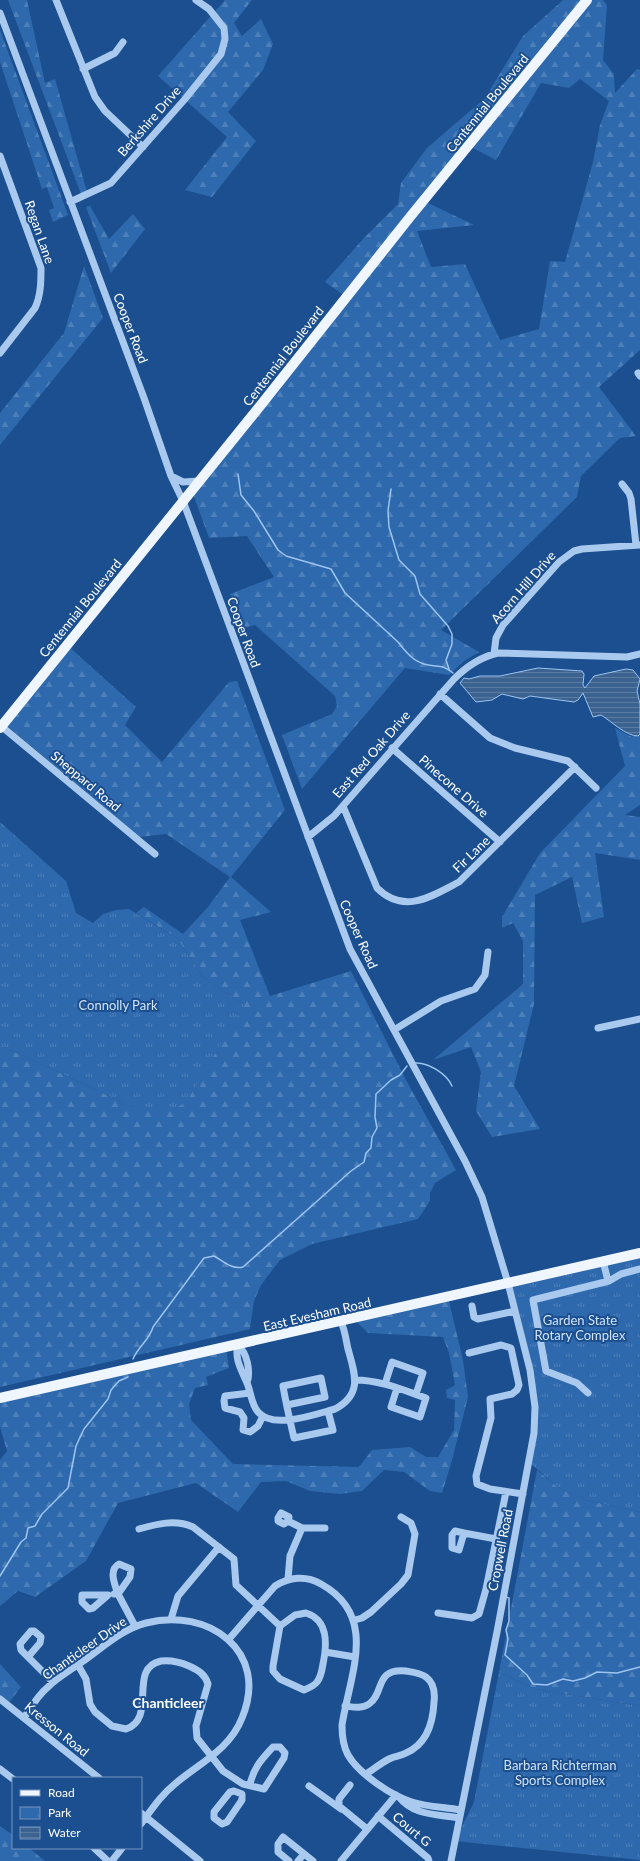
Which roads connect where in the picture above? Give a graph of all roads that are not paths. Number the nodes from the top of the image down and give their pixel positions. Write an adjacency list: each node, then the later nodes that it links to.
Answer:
1 (56, 0): 6 (street)
2 (196, 0): 7 (street, Berkshire Drive)
3 (587, 0): 12 (main road, Centennial Boulevard)
4 (0, 13): 9 (street, Cooper Road)
5 (123, 42): 6 (street)
6 (83, 69): 7 (street)
7 (143, 147): 9 (street, Berkshire Drive)
8 (0, 156): 10 (street, Regan Lane)
9 (70, 202): 11 (street, Cooper Road)
10 (0, 353)
11 (171, 476): 12 (street); 14 (street, Cooper Road)
12 (199, 481): 14 (main road, Centennial Boulevard)
13 (622, 484): 15 (street)
14 (183, 501): 19 (main road, Centennial Boulevard); 24 (street, Cooper Road)
15 (638, 545): 16 (street, Acorn Hill Drive)
16 (494, 654): 17 (street); 18 (street, East Red Oak Drive)
17 (640, 654)
18 (440, 694): 20 (street, East Red Oak Drive); 21 (street)
19 (1, 727): 26 (street, Sheppard Road)
20 (392, 748): 23 (street, East Red Oak Drive); 25 (street, Pinecone Drive)
21 (575, 767): 22 (street); 25 (street, Fir Lane)
22 (596, 788)
23 (343, 806): 24 (street, East Red Oak Drive); 25 (street, Fir Lane)
24 (308, 837): 30 (street, Cooper Road)
25 (500, 842)
26 (155, 854)
27 (488, 952): 30 (street)
28 (640, 1019): 29 (street)
29 (598, 1028)
30 (394, 1030): 31 (street, Cooper Road)
31 (496, 1245): 36 (street, Cropwell Road)
32 (640, 1253): 33 (main road, East Evesham Road)
33 (604, 1261): 35 (street); 36 (main road, East Evesham Road)
34 (640, 1269): 35 (street)
35 (608, 1281): 46 (street)
36 (508, 1283): 38 (street, Cropwell Road); 39 (main road, East Evesham Road)
37 (472, 1306): 38 (street)
38 (515, 1311): 54 (street, Cropwell Road)
39 (341, 1322): 40 (main road, East Evesham Road); 42 (street)
40 (238, 1345): 45 (street); 48 (main road, East Evesham Road)
41 (469, 1353): 53 (street)
42 (355, 1380): 43 (street); 50 (street)
43 (385, 1384): 44 (street); 47 (street)
44 (397, 1388): 47 (street); 47 (street)
45 (250, 1393): 51 (street); 51 (street)
46 (588, 1393)
47 (416, 1394)
48 (0, 1398)
49 (287, 1405): 49 (street); 52 (street)
50 (328, 1411): 52 (street); 52 (street)
51 (263, 1416): 52 (street)
52 (290, 1419)
53 (506, 1492): 54 (street); 61 (street)
54 (523, 1494): 92 (street, Cropwell Road)
55 (401, 1517): 68 (street)
56 (288, 1521): 57 (street)
57 (302, 1528): 58 (street); 63 (street)
58 (325, 1528)
59 (138, 1529): 62 (street)
60 (464, 1533): 61 (street)
61 (496, 1539): 66 (street)
62 (219, 1547): 65 (street); 67 (street)
63 (288, 1579): 65 (street); 68 (street)
64 (108, 1595): 69 (street)
65 (258, 1605): 70 (street); 71 (street)
66 (438, 1613)
67 (171, 1619): 69 (street, Chanticleer Drive); 71 (street, Chanticleer Drive)
68 (355, 1620): 74 (street)
69 (135, 1626): 75 (street, Chanticleer Drive)
70 (280, 1626): 72 (street); 72 (street)
71 (229, 1638): 80 (street, Chanticleer Drive)
72 (325, 1652): 74 (street)
73 (28, 1657): 76 (street)
74 (355, 1657): 78 (street)
75 (78, 1665): 76 (street, Chanticleer Drive); 80 (street)
76 (54, 1682): 79 (street, Chanticleer Drive)
77 (0, 1699): 79 (street, Kresson Road)
78 (345, 1706): 82 (street); 82 (street)
79 (24, 1718): 83 (street, Kresson Road)
80 (211, 1758): 85 (street); 93 (street, Chanticleer Drive)
81 (0, 1769): 84 (street)
82 (366, 1774): 90 (street)
83 (98, 1777)
84 (12, 1778)
85 (236, 1781): 86 (street); 89 (street)
86 (250, 1785): 86 (street)
87 (350, 1785): 91 (street)
88 (309, 1786): 91 (street)
89 (234, 1791): 89 (street)
90 (397, 1796): 92 (street); 94 (street); 95 (street)
91 (342, 1809): 96 (street)
92 (461, 1810): 95 (street, Cropwell Road)
93 (144, 1815): 102 (street)
94 (378, 1816): 96 (street); 107 (street, Court G)
95 (459, 1818): 108 (street, Cropwell Road)
96 (367, 1829): 106 (street)
97 (95, 1849): 100 (street)
98 (121, 1849): 101 (street)
99 (304, 1854): 103 (street); 104 (street); 105 (street)
100 (108, 1861)
101 (112, 1861)
102 (200, 1861)
103 (289, 1861)
104 (298, 1861)
105 (313, 1861)
106 (341, 1861)
107 (429, 1861)
108 (451, 1861)

